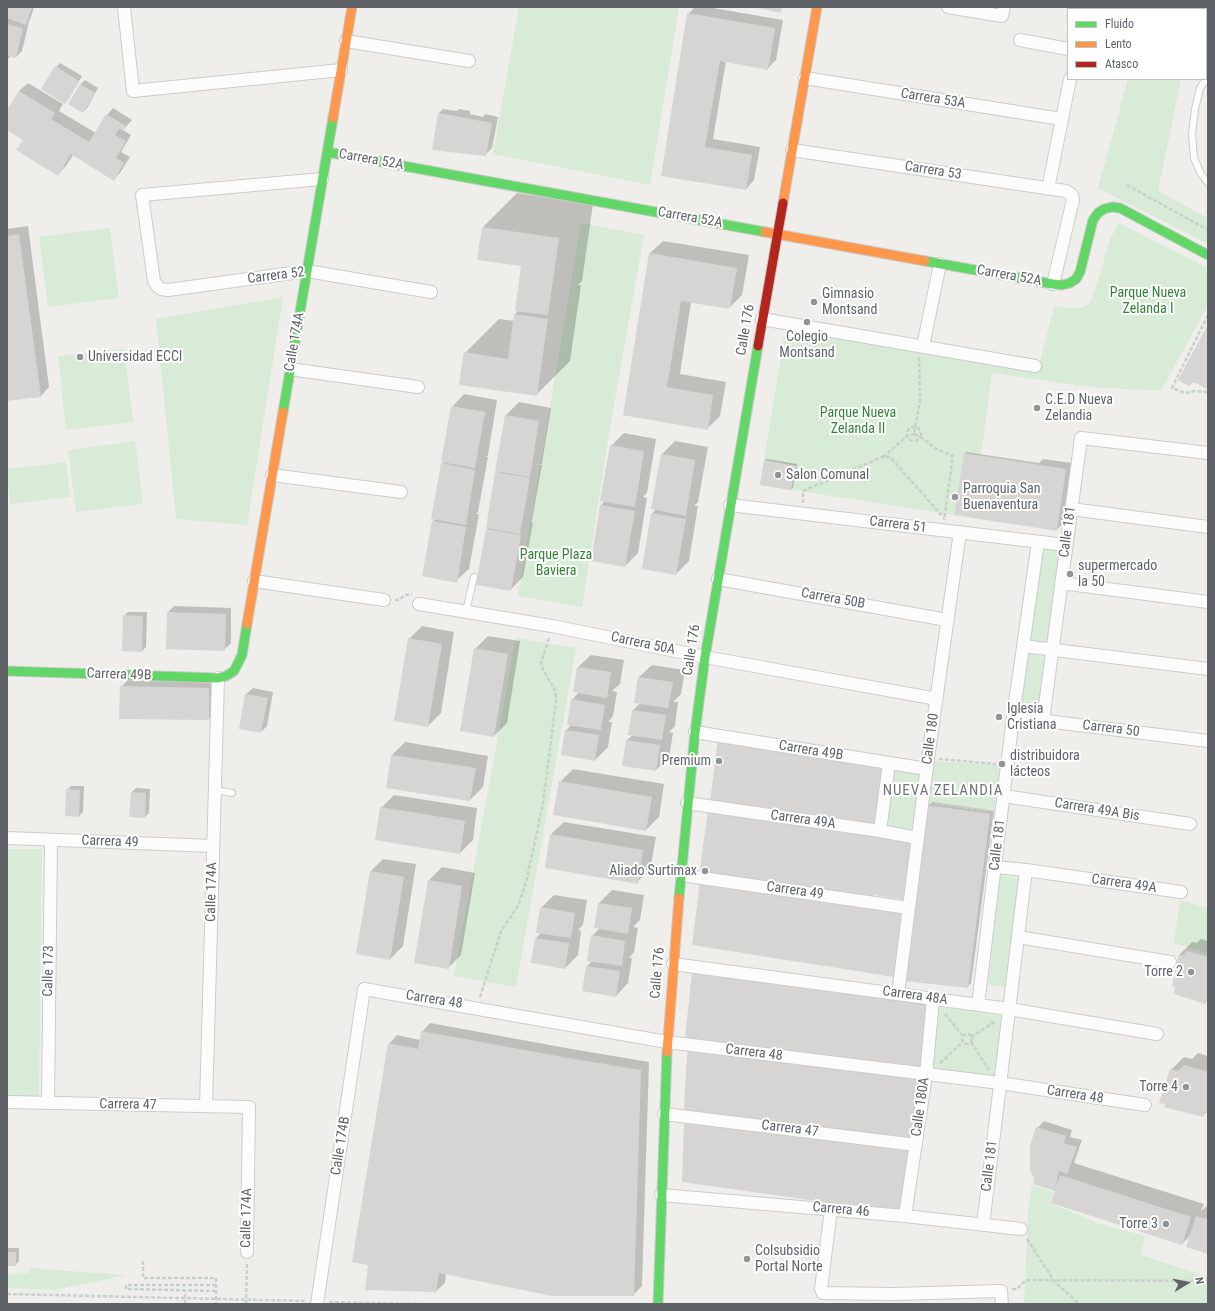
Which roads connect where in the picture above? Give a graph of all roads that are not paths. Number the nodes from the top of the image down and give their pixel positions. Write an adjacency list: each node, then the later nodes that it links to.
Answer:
1 (124, 7): 10 (street)
2 (352, 7): 7 (street, Calle 174A)
3 (817, 7): 11 (street, Calle 176)
4 (948, 7): 5 (street)
5 (1003, 11)
6 (1020, 40): 8 (street)
7 (346, 41): 9 (street); 10 (street, Calle 174A)
8 (1067, 49)
9 (469, 61)
10 (341, 70): 16 (street, Calle 174A)
11 (805, 78): 14 (street, Carrera 53A); 15 (street, Calle 176)
12 (1070, 80): 14 (street)
13 (1205, 80): 18 (lane)
14 (1061, 119): 19 (street)
15 (792, 150): 19 (street, Carrera 53); 20 (street, Calle 176)
16 (327, 152): 17 (street, Calle 174A); 20 (street, Carrera 52A)
17 (322, 179): 23 (street, Calle 174A); 23 (street, Carrera 52)
18 (1208, 183)
19 (1048, 189): 24 (street, Carrera 53)
20 (777, 234): 22 (street, Carrera 52A); 26 (street, Calle 176)
21 (1208, 255): 24 (street)
22 (940, 264): 24 (street, Carrera 52A); 27 (street)
23 (307, 271): 25 (street, Carrera 52); 29 (street, Calle 174A)
24 (1053, 284)
25 (431, 292)
26 (762, 319): 27 (street); 34 (street, Calle 176)
27 (921, 346): 28 (street)
28 (1035, 366)
29 (290, 369): 30 (street); 32 (street, Calle 174A)
30 (418, 387)
31 (1208, 453): 35 (street, Calle 181)
32 (272, 475): 33 (street); 42 (street, Calle 174A)
33 (401, 492)
34 (730, 504): 37 (street, Carrera 51); 41 (street, Calle 176)
35 (1071, 508): 36 (street); 39 (street, Calle 181)
36 (1208, 526)
37 (960, 532): 38 (street, Carrera 51); 48 (street, Calle 180)
38 (1038, 542): 39 (street, Carrera 51); 49 (street, Calle 181)
39 (1066, 545): 43 (street, Calle 181)
40 (474, 577): 47 (lane)
41 (718, 579): 48 (street, Carrera 50B); 51 (street, Calle 176)
42 (254, 581): 44 (street); 54 (street, Calle 174A)
43 (1061, 583): 45 (street); 50 (street, Calle 181)
44 (384, 600)
45 (1208, 602)
46 (420, 604): 47 (street, Carrera 50A)
47 (466, 611): 51 (street, Carrera 50A)
48 (947, 620): 56 (street, Calle 180)
49 (1023, 646): 50 (street); 57 (street, Calle 181)
50 (1052, 650): 52 (street); 58 (street, Calle 181)
51 (705, 657): 56 (street, Carrera 50A); 59 (street, Calle 176)
52 (1208, 669)
53 (7, 671): 55 (street, Carrera 49B)
54 (230, 674): 55 (street, Carrera 49B)
55 (218, 678): 63 (street, Calle 174A)
56 (937, 699): 62 (street, Calle 180)
57 (1013, 717): 58 (street, Carrera 50); 65 (street, Calle 181)
58 (1043, 720): 60 (street, Carrera 50)
59 (695, 732): 61 (street, Carrera 49B); 66 (street, Calle 176)
60 (1208, 741)
61 (889, 763): 62 (street, Carrera 49B); 68 (street)
62 (927, 769): 70 (street, Calle 180)
63 (215, 790): 64 (lane); 72 (street, Calle 174A)
64 (232, 793)
65 (1004, 796): 67 (street, Carrera 49A Bis); 73 (street, Calle 181)
66 (687, 803): 68 (street, Carrera 49A); 75 (street, Calle 176)
67 (1190, 824)
68 (880, 831): 70 (street, Carrera 49A)
69 (7, 838): 71 (street, Carrera 49)
70 (918, 838): 77 (street, Calle 180)
71 (51, 840): 72 (street, Carrera 49); 91 (street, Calle 173)
72 (213, 846): 93 (street, Calle 174A)
73 (995, 867): 74 (street, Carrera 49A); 84 (street, Calle 181)
74 (1026, 870): 76 (street, Carrera 49A); 78 (street, Calle 181)
75 (681, 875): 77 (street, Carrera 49); 80 (street, Calle 176)
76 (1181, 892)
77 (909, 908): 82 (street, Calle 180)
78 (1018, 937): 79 (street); 85 (street, Calle 181)
79 (1170, 962)
80 (673, 964): 82 (street, Carrera 48A); 87 (street, Calle 176)
81 (364, 989): 87 (street, Carrera 48); 103 (street, Calle 174B)
82 (898, 994): 83 (street, Carrera 48A)
83 (933, 999): 84 (street, Carrera 48A); 88 (street, Calle 180A)
84 (978, 1005): 85 (street, Carrera 48A)
85 (1009, 1013): 86 (street, Carrera 48A); 89 (street, Calle 181)
86 (1157, 1034)
87 (667, 1042): 88 (street, Carrera 48); 95 (street, Calle 176)
88 (928, 1075): 89 (street, Carrera 48); 96 (street, Calle 180A)
89 (998, 1083): 92 (street, Carrera 48); 100 (street, Calle 181)
90 (7, 1102): 91 (street, Carrera 47)
91 (48, 1103): 93 (street, Carrera 47)
92 (1145, 1105)
93 (206, 1106): 94 (street, Carrera 47)
94 (249, 1107): 102 (street, Calle 174A)
95 (664, 1114): 96 (street, Carrera 47); 97 (street, Calle 176)
96 (916, 1145): 99 (street, Calle 180A)
97 (661, 1195): 98 (street, Carrera 46); 104 (street, Calle 176)
98 (831, 1209): 99 (street, Carrera 46); 105 (street)
99 (905, 1216): 100 (street, Carrera 46)
100 (983, 1224): 101 (street, Carrera 46)
101 (1020, 1229)
102 (247, 1252)
103 (317, 1303)
104 (658, 1304)
105 (1002, 1304)

